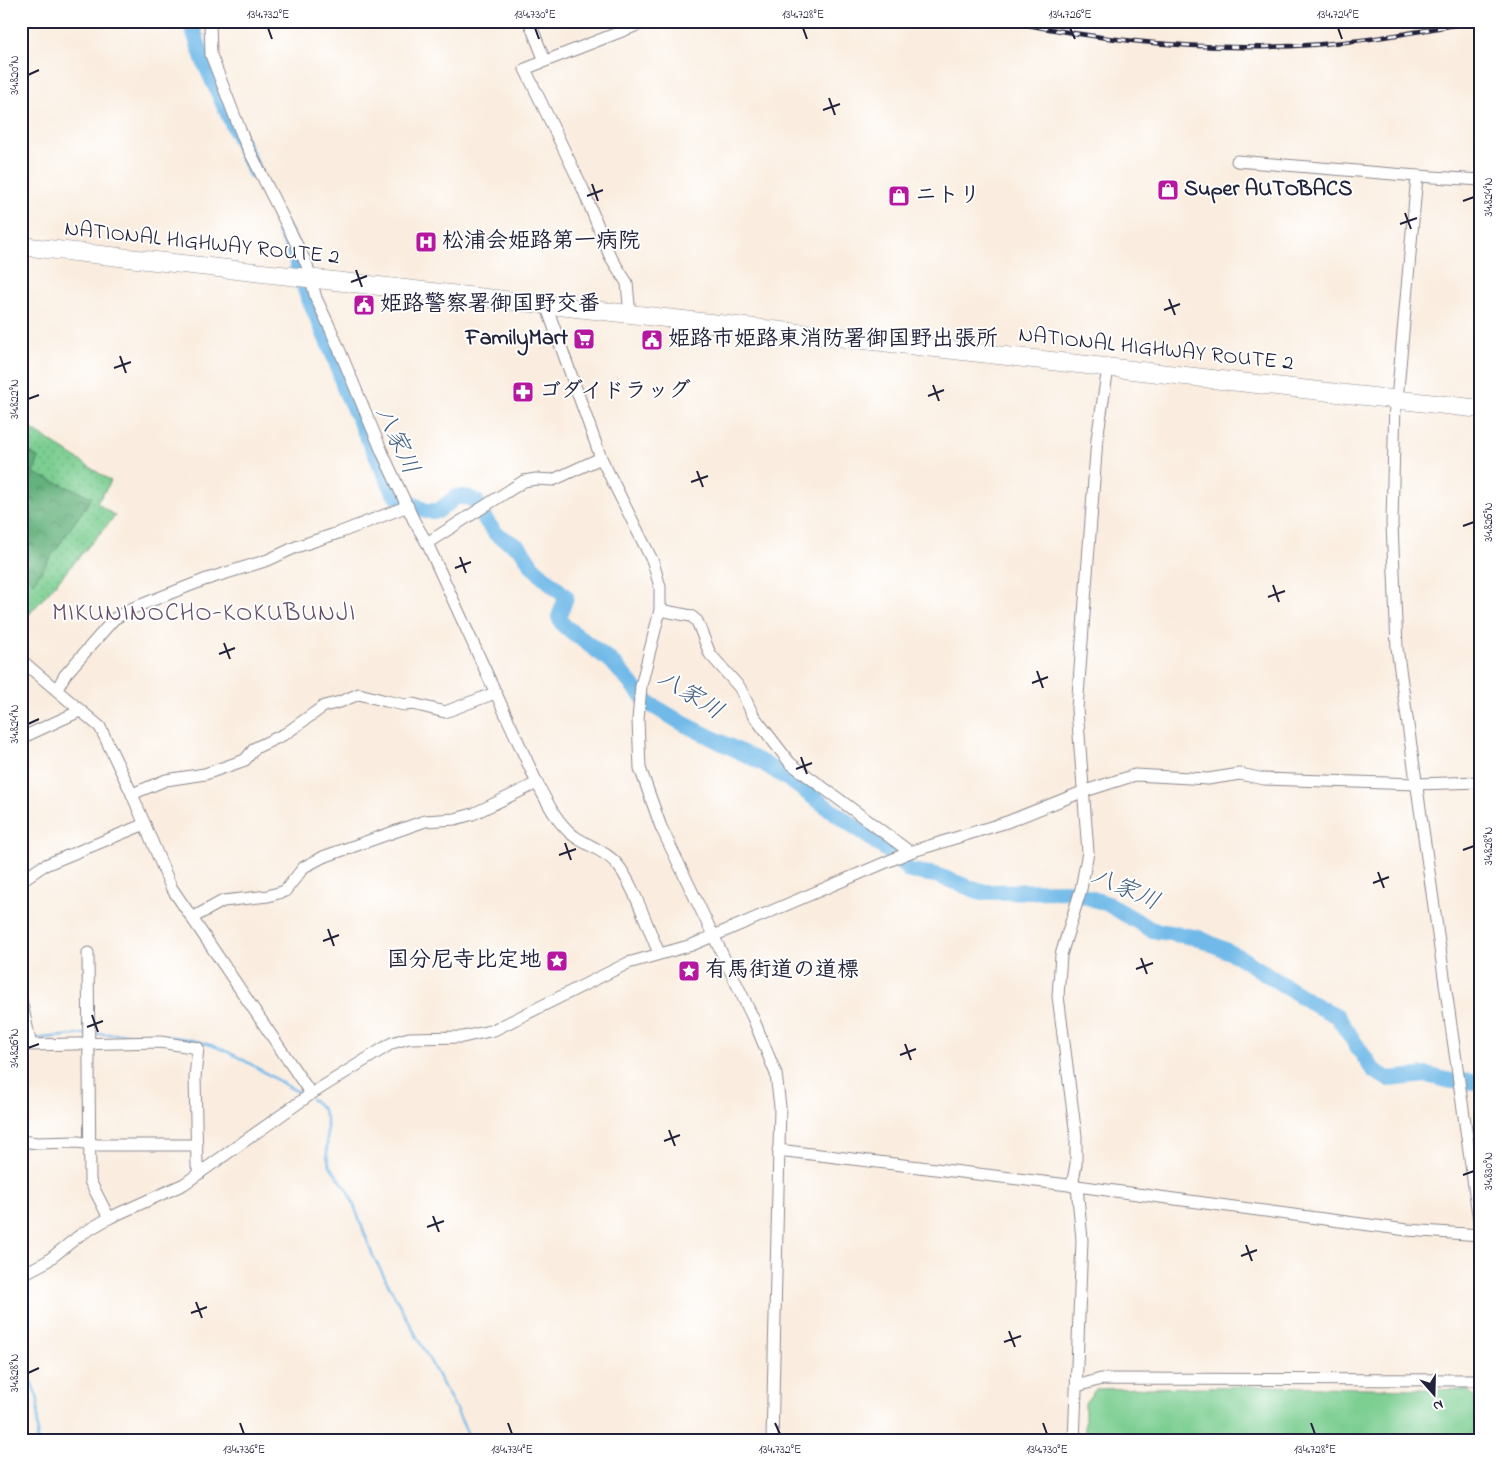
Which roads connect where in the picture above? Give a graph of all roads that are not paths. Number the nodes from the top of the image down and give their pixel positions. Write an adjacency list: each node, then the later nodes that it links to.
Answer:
1 (210, 21): 9 (street)
2 (529, 21): 4 (street)
3 (648, 21): 4 (street)
4 (545, 61): 11 (street)
5 (1237, 161): 6 (street)
6 (1417, 176): 7 (street); 13 (street)
7 (1481, 180)
8 (21, 246): 9 (highway, NATIONAL HIGHWAY ROUTE 2)
9 (310, 278): 10 (highway, NATIONAL HIGHWAY ROUTE 2); 16 (street)
10 (546, 305): 11 (highway, NATIONAL HIGHWAY ROUTE 2); 15 (street)
11 (630, 315): 12 (highway, NATIONAL HIGHWAY ROUTE 2)
12 (1108, 368): 13 (highway, NATIONAL HIGHWAY ROUTE 2); 27 (street)
13 (1396, 400): 14 (highway, NATIONAL HIGHWAY ROUTE 2); 26 (street)
14 (1481, 409)
15 (601, 458): 17 (street); 18 (street)
16 (408, 506): 17 (street); 20 (street)
17 (427, 544): 21 (street)
18 (660, 610): 30 (street); 33 (street)
19 (21, 660): 20 (street)
20 (57, 689): 22 (street)
21 (496, 693): 25 (street); 28 (street)
22 (80, 711): 23 (street); 28 (street)
23 (21, 738)
24 (1481, 782): 26 (street)
25 (538, 783): 32 (street); 35 (street)
26 (1416, 784): 27 (street); 46 (street)
27 (1082, 792): 30 (street); 44 (street)
28 (132, 794): 29 (street)
29 (145, 824): 31 (street); 32 (street)
30 (910, 852): 33 (street)
31 (21, 881)
32 (192, 918): 38 (street)
33 (713, 937): 35 (street); 42 (street)
34 (88, 953): 37 (street)
35 (658, 953): 38 (street)
36 (21, 1000): 37 (street)
37 (90, 1043): 40 (street); 41 (street)
38 (311, 1094): 43 (street)
39 (21, 1141): 40 (street)
40 (90, 1143): 41 (street); 45 (street)
41 (196, 1145): 43 (street)
42 (778, 1150): 44 (street); 51 (street)
43 (200, 1173): 45 (street)
44 (1075, 1186): 46 (street); 50 (street)
45 (108, 1218): 48 (street)
46 (1481, 1235): 47 (street)
47 (1481, 1249)
48 (21, 1275)
49 (1481, 1380): 50 (street)
50 (1077, 1386): 52 (street)
51 (772, 1441)
52 (1074, 1441)

